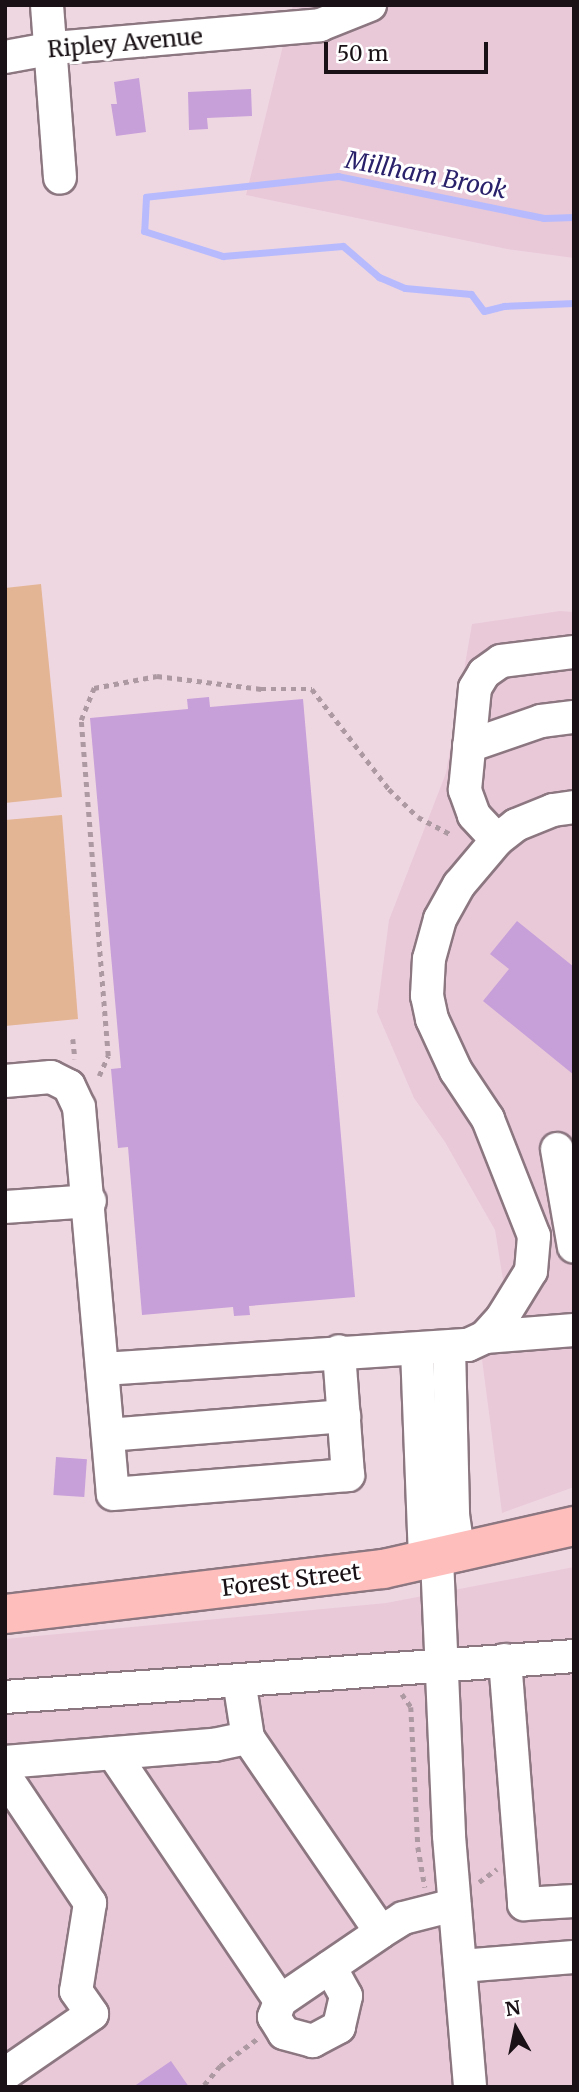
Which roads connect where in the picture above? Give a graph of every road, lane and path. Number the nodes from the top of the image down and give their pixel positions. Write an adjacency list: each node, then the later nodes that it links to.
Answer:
1 (47, 5): 3 (street)
2 (370, 5): 3 (street, Ripley Avenue)
3 (50, 48): 4 (street, Ripley Avenue); 5 (street)
4 (5, 57)
5 (60, 178)
6 (574, 652): 8 (street)
7 (574, 717): 8 (street)
8 (469, 746): 11 (street)
9 (574, 807): 11 (street)
10 (452, 835): 14 (path)
11 (497, 840): 17 (street)
12 (73, 1039): 13 (path)
13 (75, 1064)
14 (100, 1076)
15 (5, 1081): 18 (street)
16 (565, 1148): 17 (street); 20 (street)
17 (505, 1160): 22 (street)
18 (90, 1201): 19 (street); 25 (street)
19 (5, 1207)
20 (574, 1247)
21 (574, 1329): 22 (street)
22 (485, 1337): 23 (street)
23 (433, 1348): 24 (street); 29 (street)
24 (339, 1351): 25 (street); 26 (street)
25 (103, 1369): 27 (street)
26 (344, 1416): 27 (street); 27 (street)
27 (108, 1435)
28 (574, 1525): 29 (main road, Forest Street)
29 (440, 1559): 30 (main road, Forest Street); 33 (street)
30 (5, 1614)
31 (574, 1656): 32 (street)
32 (505, 1660): 33 (street); 41 (street)
33 (442, 1665): 34 (street); 45 (street)
34 (239, 1680): 36 (street); 37 (street)
35 (397, 1689): 43 (path)
36 (5, 1697)
37 (248, 1738): 38 (street); 46 (street)
38 (113, 1754): 39 (street); 50 (street)
39 (5, 1762)
40 (5, 1776): 52 (street)
41 (520, 1862): 42 (path); 44 (street)
42 (477, 1884)
43 (425, 1888)
44 (574, 1901)
45 (454, 1905): 46 (street); 48 (street)
46 (381, 1932): 49 (street)
47 (574, 1957): 48 (street)
48 (461, 1966): 54 (street)
49 (330, 1967): 50 (street); 50 (street)
50 (280, 2001)
51 (261, 2037): 53 (path)
52 (5, 2074)
53 (204, 2085)
54 (470, 2087)

